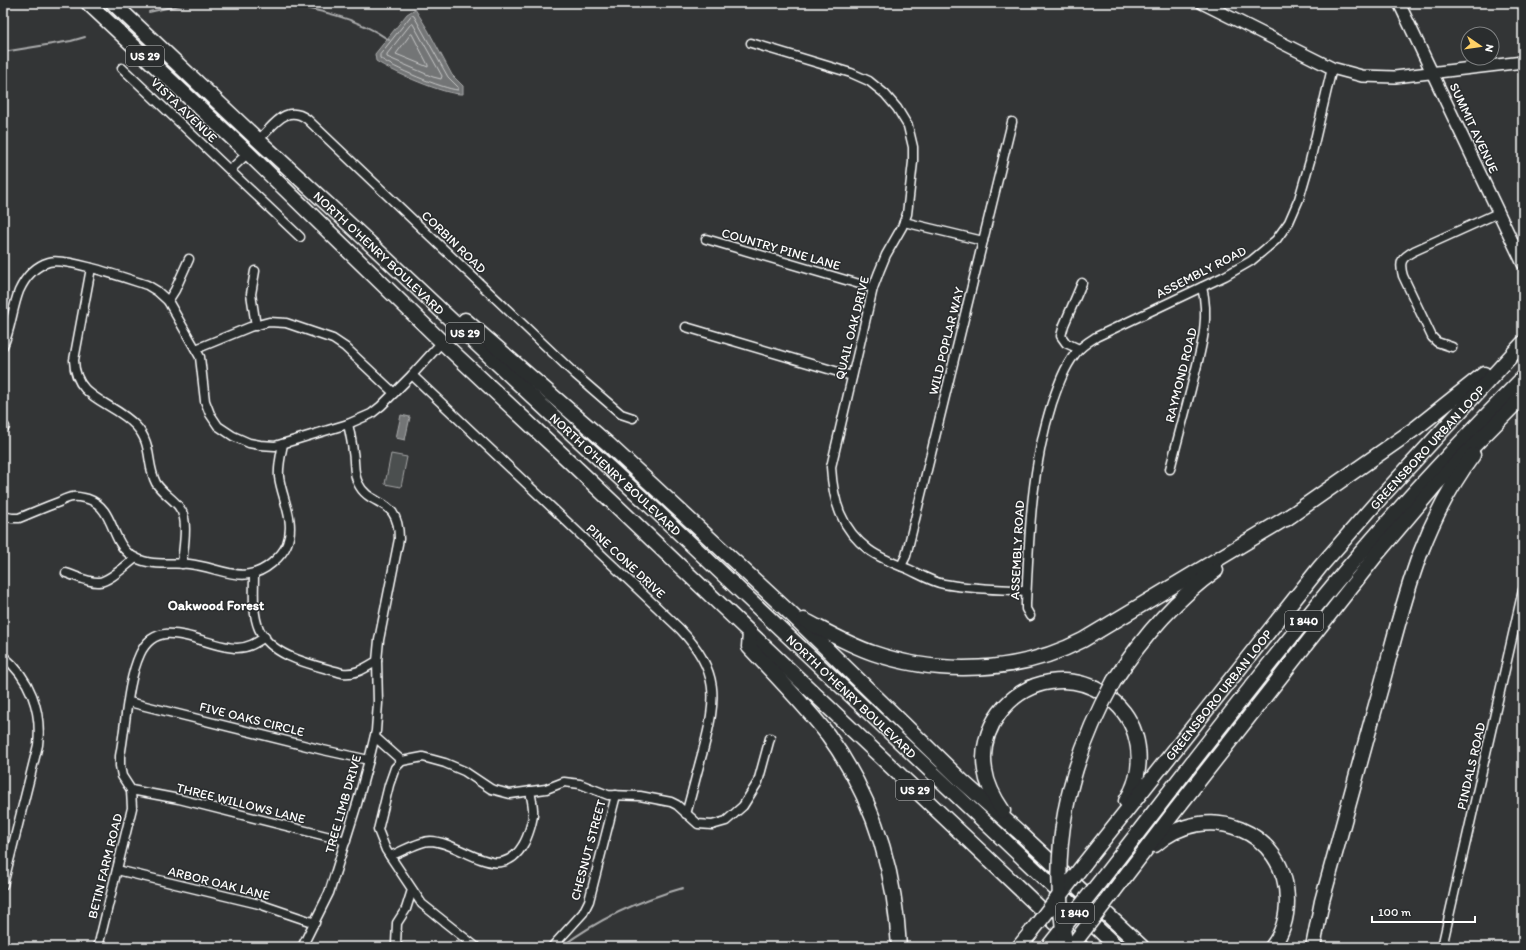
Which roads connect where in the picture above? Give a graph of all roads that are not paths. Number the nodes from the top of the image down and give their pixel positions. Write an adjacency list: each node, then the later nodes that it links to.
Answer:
1 (88, 3): 9 (highway, NORTH O'HENRY BOULEVARD / US 29)
2 (1202, 3): 8 (main road)
3 (1400, 3): 10 (main road, SUMMIT AVENUE)
4 (115, 5): 12 (highway, NORTH O'HENRY BOULEVARD / US 29)
5 (751, 43): 16 (street, QUAIL OAK DRIVE)
6 (1523, 62): 10 (main road)
7 (122, 68): 14 (street, VISTA AVENUE)
8 (1332, 68): 10 (main road); 26 (street, ASSEMBLY ROAD)
9 (160, 69): 12 (highway); 13 (highway, NORTH O'HENRY BOULEVARD / US 29)
10 (1432, 73): 15 (main road, SUMMIT AVENUE)
11 (1012, 122): 20 (street, WILD POPLAR WAY)
12 (258, 140): 17 (highway, NORTH O'HENRY BOULEVARD / US 29); 43 (street, CORBIN ROAD)
13 (248, 153): 14 (street); 31 (highway, NORTH O'HENRY BOULEVARD / US 29)
14 (230, 170): 18 (street, VISTA AVENUE)
15 (1498, 213): 22 (main road, SUMMIT AVENUE); 34 (street)
16 (904, 222): 20 (street); 27 (street, QUAIL OAK DRIVE)
17 (362, 236): 56 (highway); 93 (highway, NORTH O'HENRY BOULEVARD / US 29)
18 (300, 237)
19 (706, 239): 27 (street, COUNTRY PINE LANE)
20 (983, 241): 51 (street, WILD POPLAR WAY)
21 (189, 258): 28 (street)
22 (1523, 264)
23 (91, 268): 28 (street); 33 (street); 50 (street)
24 (255, 271): 29 (street)
25 (1082, 283): 36 (street)
26 (1202, 287): 36 (street, ASSEMBLY ROAD); 46 (street, RAYMOND ROAD)
27 (873, 288): 38 (street, QUAIL OAK DRIVE)
28 (168, 301): 35 (street)
29 (256, 326): 35 (street); 40 (street)
30 (686, 327): 38 (street)
31 (442, 342): 37 (street); 58 (highway, NORTH O'HENRY BOULEVARD / US 29)
32 (1523, 342): 47 (highway); 72 (highway, GREENSBORO URBAN LOOP / I 840)
33 (3, 346)
34 (1452, 347)
35 (196, 349): 45 (street)
36 (1079, 350): 55 (street, ASSEMBLY ROAD)
37 (412, 375): 40 (street); 70 (street, PINE CONE DRIVE)
38 (852, 376): 51 (street, QUAIL OAK DRIVE)
39 (1523, 378): 89 (highway, GREENSBORO URBAN LOOP / I 840, bridge)
40 (394, 393): 44 (street)
41 (1523, 396): 42 (highway)
42 (1508, 411): 75 (highway); 96 (highway)
43 (633, 418)
44 (348, 424): 45 (street); 61 (street, TREE LIMB DRIVE)
45 (282, 444): 53 (street)
46 (1170, 469)
47 (1293, 514): 56 (highway); 90 (highway, bridge)
48 (3, 516): 49 (street)
49 (136, 558): 50 (street); 52 (street)
50 (182, 564): 53 (street)
51 (901, 566): 55 (street, QUAIL OAK DRIVE)
52 (66, 573)
53 (254, 574): 59 (street)
54 (1523, 590): 97 (street, PINDALS ROAD)
55 (1026, 591): 57 (street, ASSEMBLY ROAD)
56 (790, 613): 71 (highway)
57 (1030, 616)
58 (750, 633): 87 (highway); 92 (highway, NORTH O'HENRY BOULEVARD / US 29)
59 (265, 637): 61 (street); 62 (street)
60 (3, 656): 76 (street)
61 (377, 661): 63 (street, TREE LIMB DRIVE)
62 (129, 702): 65 (street, FIVE OAKS CIRCLE); 67 (street)
63 (374, 737): 65 (street, TREE LIMB DRIVE); 66 (street)
64 (770, 738): 70 (street, CHESNUT STREET)
65 (369, 760): 73 (street, TREE LIMB DRIVE)
66 (402, 761): 68 (street, CHESNUT STREET); 74 (street)
67 (130, 790): 73 (street, THREE WILLOWS LANE); 77 (street, BETIN FARM ROAD)
68 (530, 791): 69 (street, CHESNUT STREET); 74 (street)
69 (616, 795): 70 (street, CHESNUT STREET); 86 (street, CHESNUT STREET)
70 (686, 814)
71 (1018, 831): 72 (highway); 94 (highway)
72 (1109, 831): 88 (highway, GREENSBORO URBAN LOOP, bridge)
73 (346, 841): 80 (street, TREE LIMB DRIVE)
74 (390, 856): 79 (street)
75 (1139, 860): 91 (highway, bridge); 95 (highway)
76 (5, 865): 78 (street)
77 (117, 870): 80 (street, ARBOR OAK LANE); 82 (street, BETIN FARM ROAD)
78 (3, 885)
79 (412, 890): 84 (street); 85 (street)
80 (315, 923): 83 (street, TREE LIMB DRIVE)
81 (1523, 943): 98 (street)
82 (98, 947)
83 (302, 947)
84 (399, 947)
85 (476, 947)
86 (552, 947)
87 (899, 947)
88 (1019, 947)
89 (1048, 947)
90 (1066, 947)
91 (1071, 947)
92 (1081, 947)
93 (1117, 947)
94 (1142, 947)
95 (1272, 947)
96 (1314, 947)
97 (1442, 947)
98 (1522, 947)

